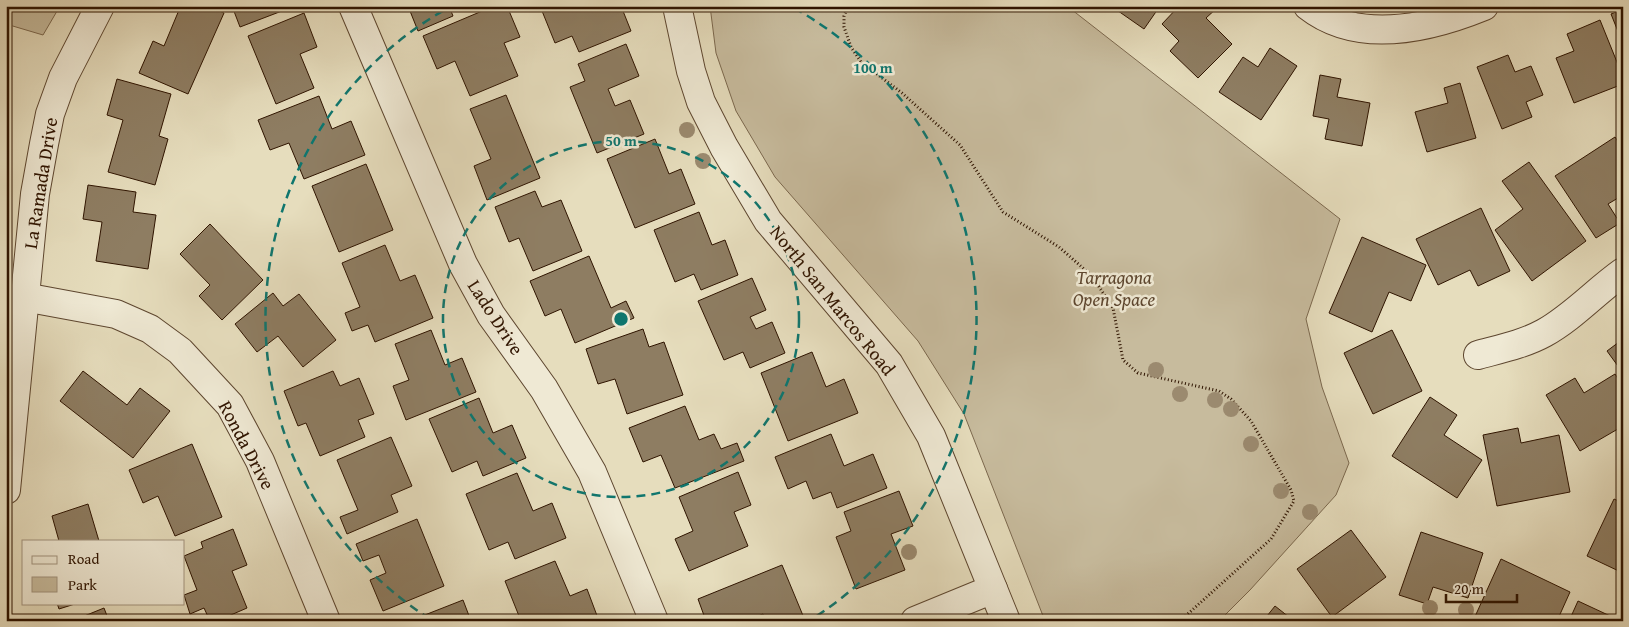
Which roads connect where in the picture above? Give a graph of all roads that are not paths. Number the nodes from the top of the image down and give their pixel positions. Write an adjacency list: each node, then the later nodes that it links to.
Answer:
1 (100, 6): 7 (street, La Ramada Drive)
2 (353, 6): 12 (street, Lado Drive)
3 (677, 6): 10 (street, North San Marcos Road)
4 (1308, 6): 5 (street)
5 (1484, 6)
6 (1623, 272): 8 (street)
7 (24, 297): 9 (street, La Ramada Drive); 11 (street, Ronda Drive)
8 (1478, 355)
9 (6, 490)
10 (993, 589): 13 (street); 14 (street, North San Marcos Road)
11 (326, 621)
12 (654, 621)
13 (915, 621)
14 (1006, 621)

